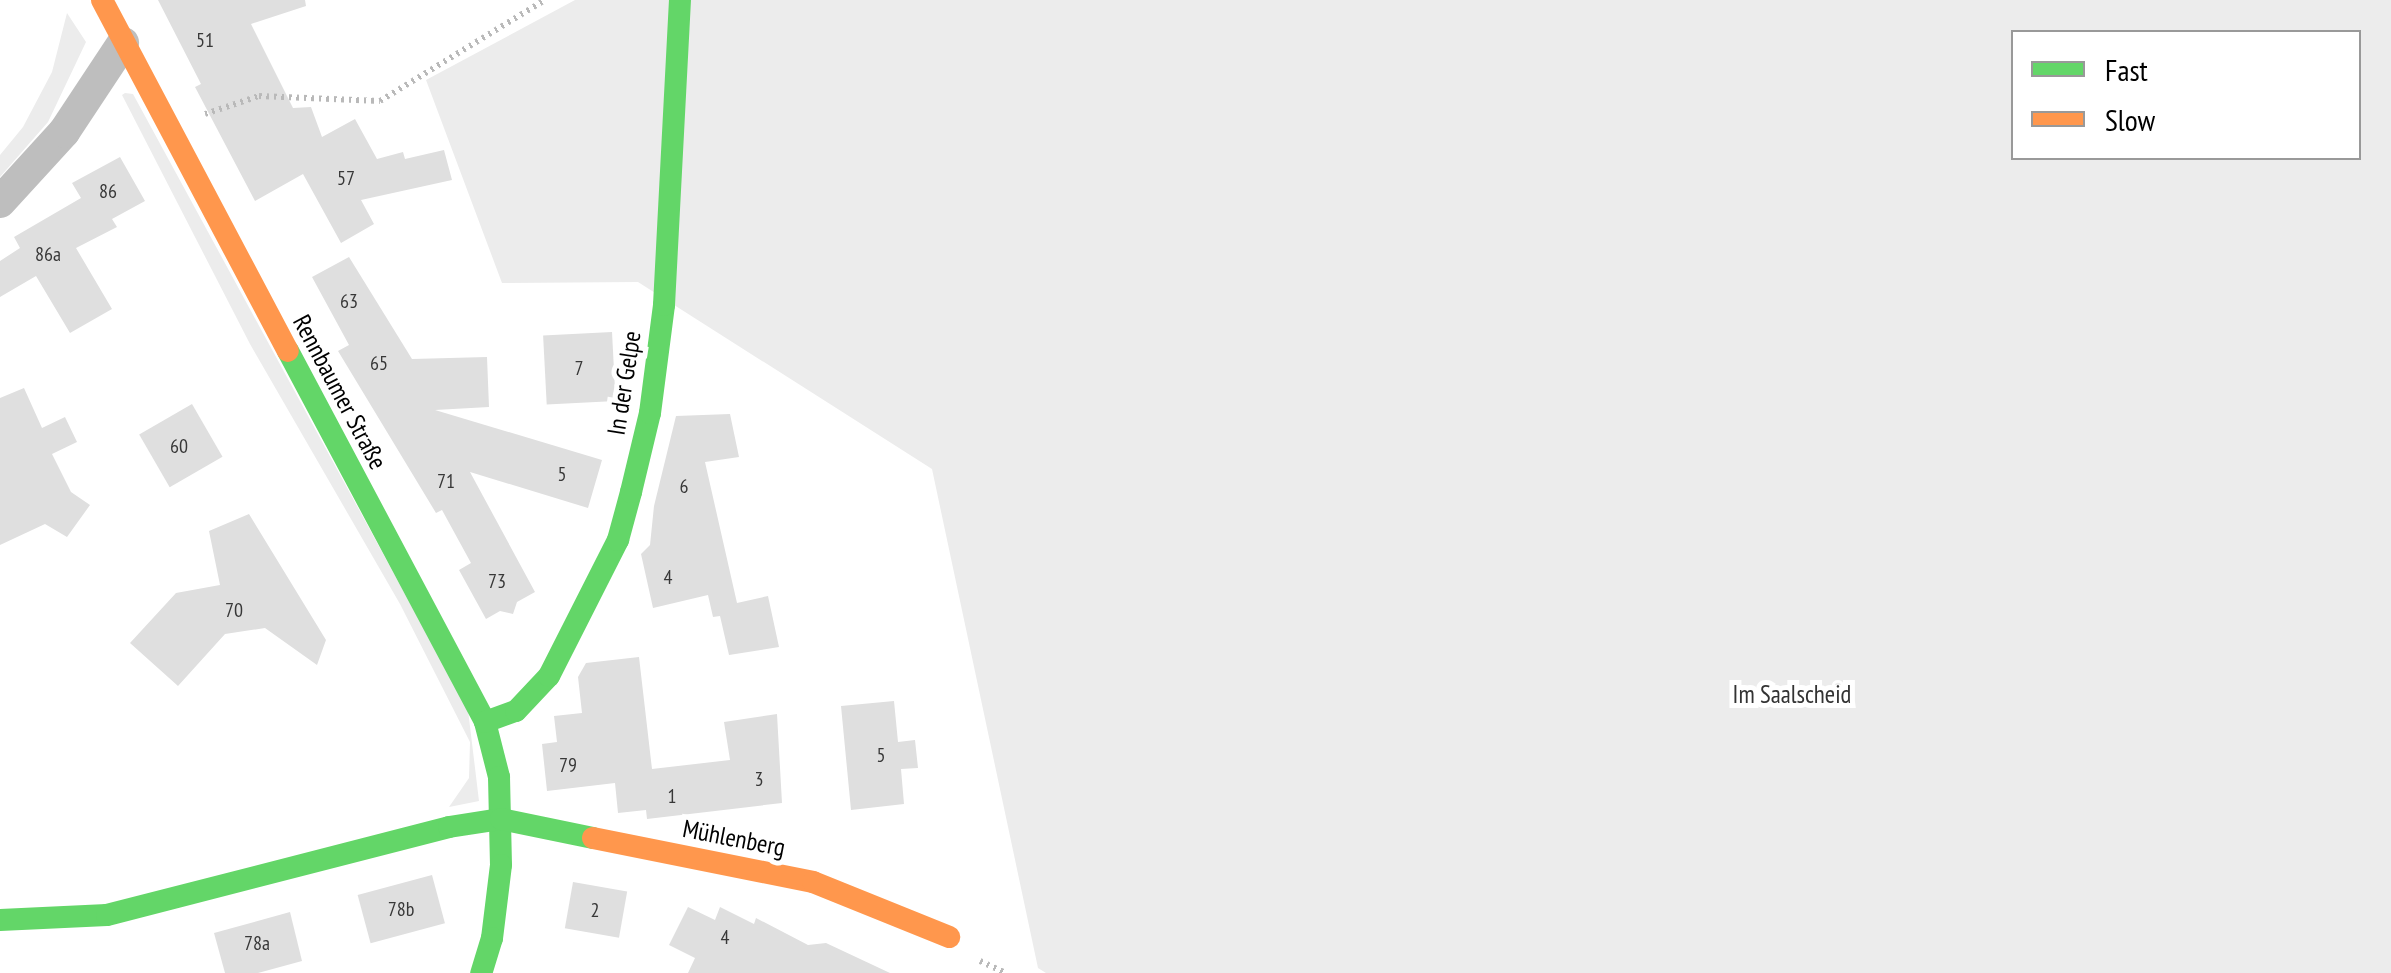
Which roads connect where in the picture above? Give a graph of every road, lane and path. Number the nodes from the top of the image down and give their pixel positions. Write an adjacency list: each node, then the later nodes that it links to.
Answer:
1 (102, 0): 4 (street, Rennbaumer Straße)
2 (545, 0): 5 (path)
3 (680, 0): 7 (street, In der Gelpe)
4 (123, 43): 5 (street, Rennbaumer Straße); 6 (street)
5 (166, 127): 7 (street, Rennbaumer Straße)
6 (0, 202)
7 (485, 722): 8 (street, Rennbaumer Straße)
8 (500, 819): 9 (street); 10 (street, Mühlenberg); 11 (street, Rennbaumer Straße)
9 (0, 920)
10 (949, 936)
11 (481, 973)

